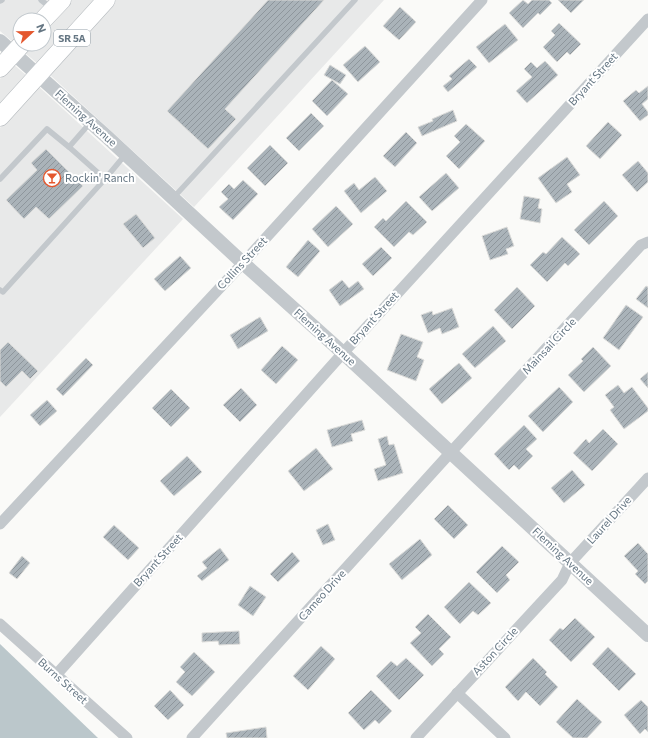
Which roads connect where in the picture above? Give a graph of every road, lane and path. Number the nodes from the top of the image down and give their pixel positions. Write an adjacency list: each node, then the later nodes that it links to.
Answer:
1 (106, 0): 10 (main road, SR 5A)
2 (355, 0): 17 (lane)
3 (482, 0): 19 (street, Collins Street)
4 (648, 18): 21 (street, Bryant Street)
5 (0, 41): 6 (street, Fleming Avenue)
6 (12, 47)
7 (14, 52): 9 (main road)
8 (19, 52): 10 (street, Fleming Avenue)
9 (0, 68)
10 (38, 75): 11 (main road, SR 5A); 12 (street, Fleming Avenue)
11 (0, 117)
12 (90, 122): 13 (lane); 14 (street, Fleming Avenue)
13 (69, 147): 15 (lane); 16 (lane)
14 (126, 155): 16 (lane); 17 (street, Fleming Avenue)
15 (0, 179)
16 (105, 179): 20 (lane)
17 (173, 199): 19 (street, Fleming Avenue)
18 (648, 242): 22 (street, Mainsail Circle)
19 (243, 263): 21 (street, Fleming Avenue); 24 (street, Collins Street)
20 (0, 290)
21 (343, 352): 22 (street, Fleming Avenue); 28 (street, Bryant Street)
22 (451, 452): 25 (street, Fleming Avenue); 31 (street, Cameo Drive)
23 (648, 478): 25 (street, Laurel Drive)
24 (0, 524)
25 (570, 563): 27 (street, Fleming Avenue); 29 (street, Aston Circle)
26 (0, 624): 28 (street, Burns Street)
27 (648, 635)
28 (56, 675): 30 (street, Burns Street)
29 (457, 692): 32 (street, Aston Circle); 33 (street)
30 (127, 738)
31 (192, 738)
32 (416, 738)
33 (506, 738)

